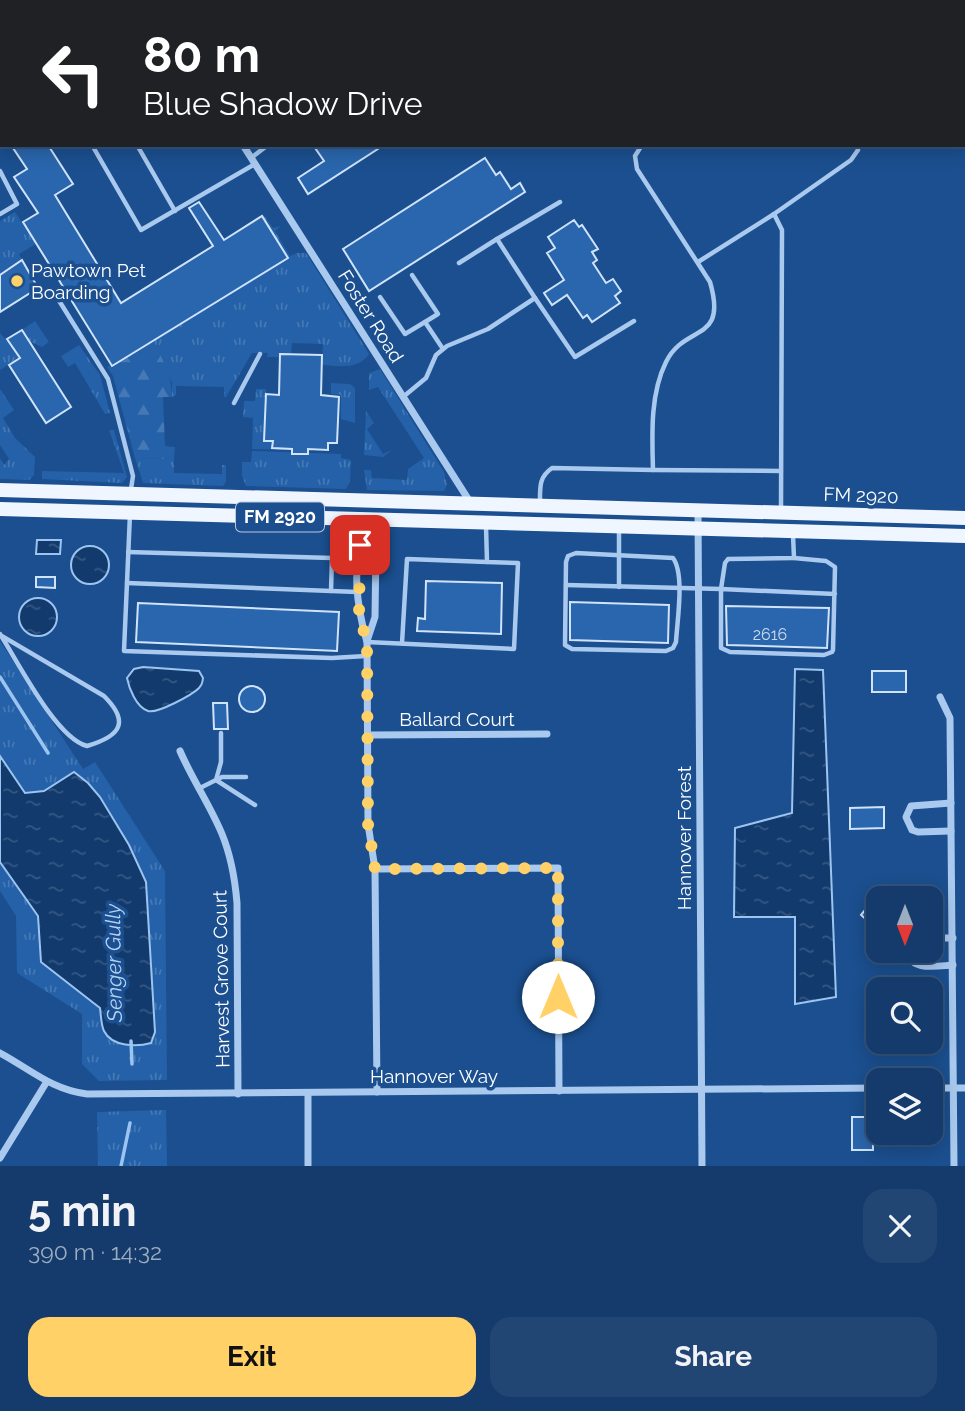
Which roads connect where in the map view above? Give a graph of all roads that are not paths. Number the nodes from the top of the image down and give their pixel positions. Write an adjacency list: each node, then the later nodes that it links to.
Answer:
1 (93, 147): 10 (lane)
2 (138, 147): 10 (lane)
3 (244, 147): 7 (street, Foster Road)
4 (266, 147): 7 (lane)
5 (641, 147): 14 (lane)
6 (857, 147): 12 (lane)
7 (253, 161): 10 (lane); 24 (street, Foster Road)
8 (0, 171): 11 (lane)
9 (560, 202): 13 (lane)
10 (175, 211)
11 (0, 214)
12 (774, 214): 14 (lane); 27 (lane)
13 (497, 239): 15 (lane); 18 (lane)
14 (698, 262): 26 (lane)
15 (459, 263)
16 (412, 275): 21 (lane)
17 (380, 297): 21 (lane)
18 (535, 298): 20 (lane); 22 (lane)
19 (58, 299): 29 (lane)
20 (634, 321)
21 (425, 322): 22 (lane)
22 (443, 349): 24 (lane)
23 (260, 354): 25 (lane)
24 (403, 397): 30 (street, Foster Road)
25 (234, 403)
26 (653, 470): 27 (lane); 31 (lane)
27 (781, 471): 34 (lane)
28 (0, 490): 29 (main road, FM 2920 / FM 2920)
29 (131, 494): 30 (main road, FM 2920 / FM 2920)
30 (471, 504): 31 (main road, FM 2920 / FM 2920)
31 (540, 506): 33 (main road, FM 2920 / FM 2920)
32 (0, 509): 35 (main road, FM 2920 / FM 2920)
33 (698, 510): 34 (main road, FM 2920 / FM 2920); 40 (street, Hannover Forest)
34 (781, 512): 36 (main road, FM 2920 / FM 2920)
35 (130, 513): 38 (main road, FM 2920 / FM 2920); 43 (lane)
36 (965, 517)
37 (486, 523): 38 (main road, FM 2920 / FM 2920); 39 (main road, FM 2920 / FM 2920); 46 (lane)
38 (367, 524): 54 (street); 57 (street)
39 (619, 527): 40 (main road, FM 2920 / FM 2920); 44 (lane)
40 (698, 529): 41 (main road, FM 2920 / FM 2920); 51 (street, Hannover Forest)
41 (793, 532): 42 (main road, FM 2920 / FM 2920); 45 (lane)
42 (965, 536)
43 (128, 552): 47 (lane); 53 (lane)
44 (619, 554): 48 (lane); 49 (lane); 50 (lane)
45 (794, 558): 52 (lane); 55 (lane)
46 (487, 562): 58 (lane); 58 (lane)
47 (127, 583): 53 (lane); 59 (lane)
48 (566, 585): 49 (lane); 50 (lane)
49 (619, 587): 50 (lane)
50 (678, 589): 51 (lane)
51 (698, 589): 52 (lane); 82 (street, Hannover Forest)
52 (721, 589): 55 (lane); 55 (lane)
53 (331, 591): 54 (lane)
54 (358, 592): 57 (street)
55 (835, 594)
56 (0, 634): 56 (lane)
57 (367, 642): 58 (lane); 59 (street)
58 (402, 643)
59 (367, 656): 63 (street)
60 (940, 697): 68 (street)
61 (221, 733): 66 (lane)
62 (547, 734): 63 (street, Ballard Court)
63 (368, 735): 71 (street)
64 (180, 751): 67 (street, Harvest Grove Court)
65 (246, 777): 66 (lane)
66 (216, 780): 67 (lane); 69 (lane)
67 (198, 789): 86 (street, Harvest Grove Court)
68 (951, 803): 70 (street); 70 (street)
69 (256, 805)
70 (951, 831): 73 (street)
71 (375, 869): 83 (street); 84 (street)
72 (943, 938): 73 (street)
73 (953, 938): 75 (street)
74 (913, 963): 75 (street)
75 (953, 965): 80 (street)
76 (0, 1053): 77 (street, Hannover Way)
77 (46, 1083): 86 (street, Hannover Way); 87 (street)
78 (866, 1088): 82 (street, Hannover Way)
79 (943, 1088): 80 (street)
80 (953, 1088): 81 (street); 90 (street)
81 (965, 1088)
82 (702, 1090): 83 (street, Hannover Way); 89 (street, Hannover Forest)
83 (559, 1091): 84 (street, Hannover Way)
84 (377, 1092): 85 (street, Hannover Way)
85 (308, 1093): 86 (street, Hannover Way); 88 (street)
86 (238, 1094)
87 (0, 1158)
88 (308, 1166)
89 (702, 1166)
90 (954, 1166)

